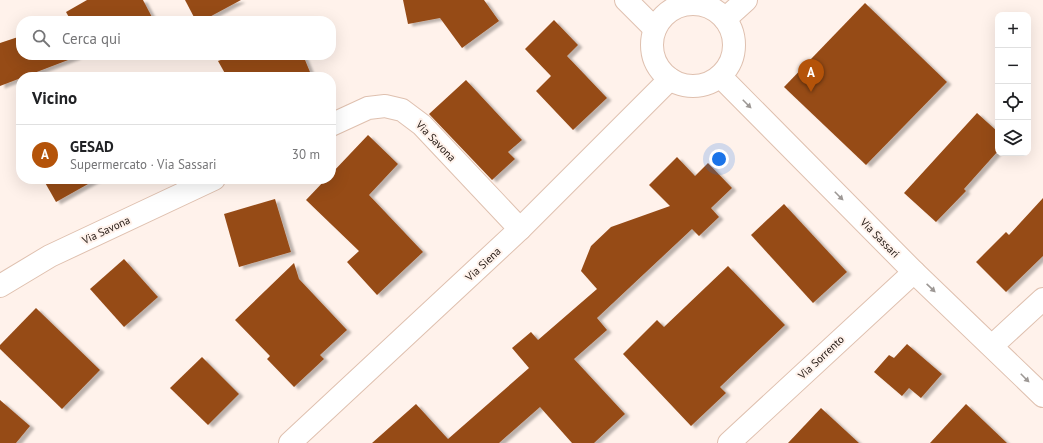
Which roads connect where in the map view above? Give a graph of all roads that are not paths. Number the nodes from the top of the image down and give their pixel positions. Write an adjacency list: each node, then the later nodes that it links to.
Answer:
1 (626, 0): 6 (street)
2 (746, 0): 5 (street)
3 (705, 2): 4 (street); 5 (street)
4 (674, 3): 6 (street)
5 (725, 19): 7 (street)
6 (655, 28): 8 (street)
7 (720, 76): 8 (street); 12 (street, Via Sassari, one-way to 12)
8 (670, 79): 11 (street, Via Siena)
9 (336, 122): 11 (street, Via Savona)
10 (203, 184): 13 (street, Via Savona)
11 (520, 229): 17 (street, Via Siena)
12 (914, 272): 15 (street, Via Sassari, one-way to 15); 18 (street, Via Sorrento)
13 (0, 286)
14 (1043, 299): 15 (street)
15 (992, 346): 16 (street, Via Sassari, one-way to 16)
16 (1043, 396)
17 (290, 443)
18 (729, 443)

